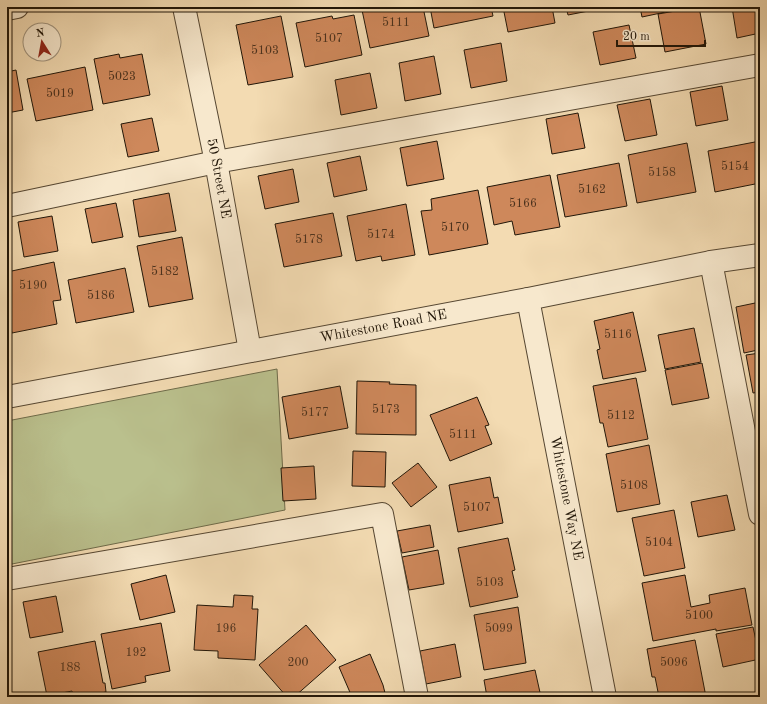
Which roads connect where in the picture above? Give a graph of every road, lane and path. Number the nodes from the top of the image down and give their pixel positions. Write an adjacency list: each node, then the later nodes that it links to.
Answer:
1 (17, 7): 3 (street)
2 (184, 7): 5 (street, 50 Street NE)
3 (7, 9)
4 (760, 65): 5 (street)
5 (216, 162): 6 (street); 10 (street, 50 Street NE)
6 (7, 206)
7 (760, 255): 8 (street, Whitestone Road NE)
8 (711, 262): 9 (street, Whitestone Road NE); 12 (street)
9 (528, 299): 10 (street, Whitestone Road NE); 15 (street, Whitestone Way NE)
10 (250, 351): 11 (street, Whitestone Road NE)
11 (7, 397)
12 (760, 514)
13 (7, 579): 14 (street)
14 (417, 697)
15 (605, 697)

